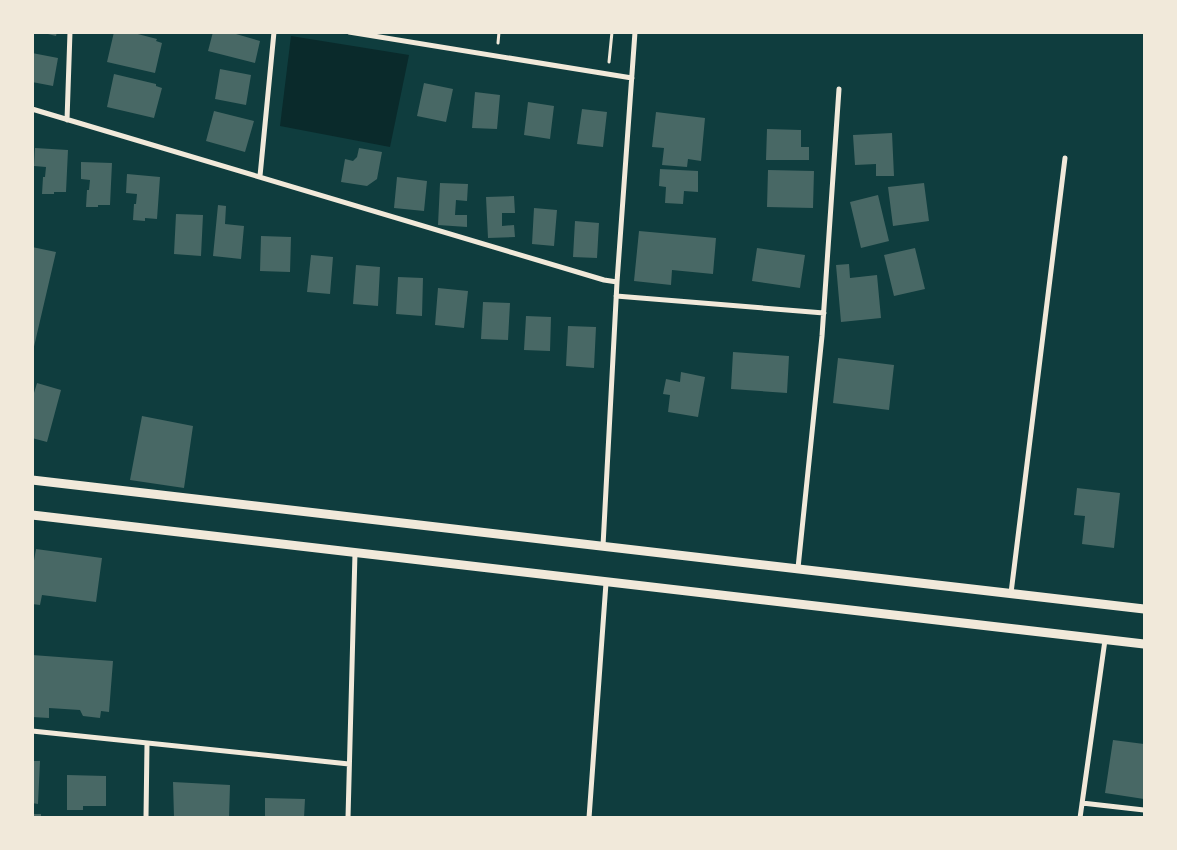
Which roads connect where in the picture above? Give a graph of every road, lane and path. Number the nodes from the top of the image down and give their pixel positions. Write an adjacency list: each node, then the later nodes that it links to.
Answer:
1 (70, 32): 10 (street)
2 (274, 32): 12 (street)
3 (349, 32): 6 (street)
4 (612, 32): 6 (path)
5 (635, 32): 7 (street)
6 (608, 74): 7 (street)
7 (632, 78): 13 (street)
8 (839, 89): 15 (street)
9 (32, 109): 10 (street)
10 (67, 120): 12 (street)
11 (1065, 158): 22 (street)
12 (260, 176): 13 (street)
13 (617, 282): 14 (street)
14 (616, 296): 15 (street); 18 (street)
15 (824, 313): 20 (street)
16 (32, 480): 18 (street)
17 (32, 515): 19 (street)
18 (603, 546): 20 (street)
19 (355, 553): 21 (street); 28 (street)
20 (798, 568): 22 (street)
21 (606, 583): 24 (street); 33 (street)
22 (1011, 593): 23 (street)
23 (1144, 609)
24 (1105, 640): 25 (street); 29 (street)
25 (1144, 644)
26 (32, 731): 27 (street)
27 (147, 744): 28 (street); 31 (street)
28 (349, 764): 32 (street)
29 (1082, 802): 30 (street); 34 (street)
30 (1144, 810)
31 (146, 818)
32 (348, 818)
33 (589, 818)
34 (1080, 818)

